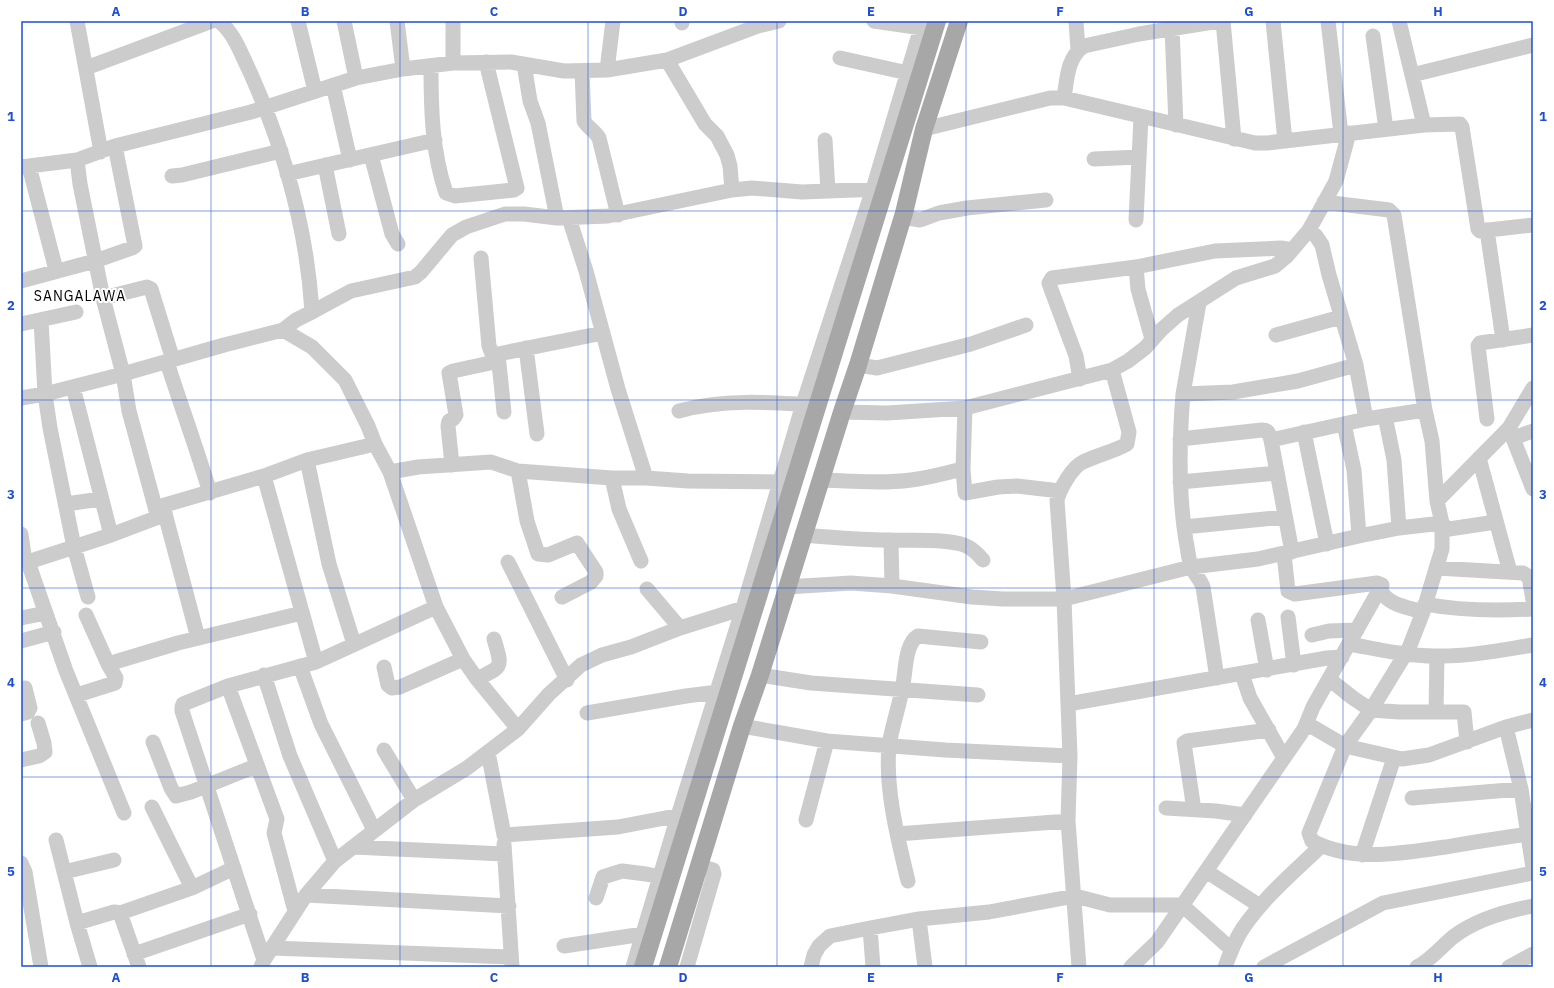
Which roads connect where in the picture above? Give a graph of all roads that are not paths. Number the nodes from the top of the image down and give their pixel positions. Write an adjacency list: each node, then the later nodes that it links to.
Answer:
1 (77, 21): 31 (street)
2 (212, 21): 31 (street)
3 (219, 21): 41 (street)
4 (298, 21): 39 (street)
5 (344, 21): 37 (street)
6 (397, 21): 32 (street)
7 (453, 21): 28 (street)
8 (613, 21): 33 (street)
9 (779, 21): 26 (street)
10 (874, 21): 19 (street)
11 (959, 21): 45 (main road)
12 (1076, 21): 24 (street)
13 (1219, 21): 18 (street)
14 (1223, 21): 48 (street)
15 (1273, 21): 51 (street)
16 (1328, 21): 47 (street)
17 (1399, 21): 36 (street)
18 (1197, 23): 21 (street)
19 (928, 25): 35 (main road)
20 (1138, 27): 21 (street); 24 (street)
21 (1172, 28): 44 (street)
22 (1373, 36): 46 (street)
23 (1533, 45): 36 (street)
24 (1078, 50): 40 (street)
25 (840, 58): 35 (street)
26 (667, 60): 33 (street); 65 (street)
27 (486, 62): 28 (street); 29 (street); 67 (street)
28 (453, 63): 30 (street)
29 (524, 64): 34 (street); 73 (street)
30 (431, 66): 32 (street); 49 (street)
31 (86, 68): 54 (street)
32 (403, 69): 37 (street)
33 (607, 70): 34 (street)
34 (582, 71): 72 (street)
35 (913, 74): 64 (main road)
36 (1412, 75): 43 (street)
37 (356, 78): 38 (street)
38 (333, 85): 39 (street); 59 (street)
39 (315, 91): 41 (street)
40 (1064, 98): 42 (street); 45 (street)
41 (265, 108): 52 (street); 53 (street)
42 (1141, 117): 44 (street); 56 (street)
43 (1424, 125): 46 (street); 77 (street)
44 (1176, 126): 48 (street)
45 (924, 129): 70 (main road)
46 (1386, 129): 47 (street)
47 (1345, 134): 51 (street); 69 (street)
48 (1234, 139): 51 (street)
49 (435, 140): 55 (street); 67 (street)
50 (826, 140): 66 (street)
51 (1285, 141)
52 (115, 146): 54 (street); 82 (street)
53 (281, 151): 62 (street); 63 (street)
54 (101, 152): 58 (street)
55 (371, 155): 59 (street); 79 (street)
56 (1139, 157): 57 (street); 74 (street)
57 (1094, 159)
58 (77, 160): 61 (street); 82 (street)
59 (350, 160): 60 (street)
60 (325, 165): 62 (street); 78 (street)
61 (25, 166): 84 (street)
62 (287, 174): 89 (street)
63 (172, 176)
64 (878, 189): 66 (street); 113 (main road)
65 (732, 190): 66 (street); 72 (street)
66 (828, 191)
67 (500, 192): 71 (street)
68 (1046, 200): 70 (street)
69 (1324, 202): 76 (street); 115 (street)
70 (904, 213): 104 (main road)
71 (506, 214): 73 (street); 89 (street)
72 (618, 215): 73 (street)
73 (563, 218): 95 (street)
74 (1136, 220)
75 (1533, 225): 77 (street)
76 (1309, 230): 80 (street); 90 (street)
77 (1487, 230): 99 (street)
78 (339, 234)
79 (398, 244)
80 (1292, 250): 83 (street); 87 (street)
81 (481, 258): 101 (street)
82 (96, 261): 84 (street); 86 (street)
83 (1136, 267): 98 (street); 107 (street)
84 (56, 270): 85 (street)
85 (21, 281)
86 (103, 298): 102 (street); 106 (street)
87 (1199, 303): 98 (street); 111 (street)
88 (76, 312): 91 (street)
89 (312, 312): 94 (street)
90 (1341, 317): 96 (street); 103 (street)
91 (41, 320): 92 (street); 110 (street)
92 (21, 324)
93 (1026, 325): 104 (street)
94 (284, 330): 102 (street); 129 (street)
95 (603, 333): 100 (street); 139 (street)
96 (1276, 335)
97 (1533, 335): 99 (street)
98 (1152, 340): 105 (street)
99 (1503, 340): 121 (street)
100 (526, 348): 101 (street); 126 (street)
101 (496, 356): 117 (street); 132 (street)
102 (170, 361): 106 (street); 145 (street)
103 (1356, 365): 111 (street); 120 (street)
104 (858, 366): 118 (main road)
105 (1112, 370): 107 (street); 144 (street)
106 (123, 374): 108 (street); 155 (street)
107 (1080, 379): 114 (street)
108 (72, 387): 110 (street); 146 (street)
109 (1533, 388): 125 (street)
110 (45, 394): 112 (street); 148 (street)
111 (1183, 394): 127 (street)
112 (21, 398)
113 (810, 405): 116 (street); 142 (main road)
114 (965, 408): 118 (street); 133 (street)
115 (1426, 410): 119 (street); 147 (street)
116 (679, 411)
117 (504, 412)
118 (842, 412): 140 (main road)
119 (1385, 416): 120 (street); 153 (street)
120 (1366, 419): 122 (street)
121 (1487, 419)
122 (1344, 424): 124 (street); 157 (street)
123 (1533, 431): 125 (street)
124 (1304, 432): 128 (street); 159 (street)
125 (1511, 433): 130 (street); 141 (street)
126 (537, 434)
127 (1180, 438): 128 (street); 143 (street)
128 (1271, 440): 136 (street)
129 (375, 444): 131 (street); 134 (street)
130 (1479, 458): 147 (street); 150 (street)
131 (307, 460): 137 (street); 195 (street)
132 (452, 464): 134 (street); 135 (street)
133 (963, 469): 140 (street); 144 (street)
134 (390, 472): 178 (street)
135 (518, 472): 138 (street); 173 (street)
136 (1277, 473): 143 (street); 149 (street)
137 (264, 476): 145 (street); 182 (street)
138 (612, 478): 139 (street); 163 (street)
139 (646, 478): 142 (street)
140 (822, 480): 156 (main road)
141 (1531, 480)
142 (787, 482): 177 (main road)
143 (1180, 482): 152 (street)
144 (1060, 490): 175 (street)
145 (210, 493): 191 (street)
146 (101, 499): 148 (street); 155 (street)
147 (1437, 501): 151 (street)
148 (66, 504): 160 (street)
149 (1285, 517): 152 (street); 161 (street)
150 (1496, 522): 151 (street); 168 (street)
151 (1442, 523): 153 (street); 167 (street)
152 (1184, 528): 166 (street)
153 (1399, 528): 157 (street)
154 (21, 534): 164 (street)
155 (111, 535): 160 (street)
156 (802, 535): 158 (street); 170 (main road)
157 (1359, 536): 159 (street)
158 (891, 540): 162 (street); 169 (street)
159 (1327, 544): 161 (street)
160 (74, 547): 164 (street); 174 (street)
161 (1288, 553): 166 (street); 172 (street)
162 (984, 560)
163 (641, 561)
164 (28, 562): 181 (street)
165 (508, 562): 213 (street)
166 (1191, 567): 175 (street); 210 (street)
167 (1436, 568): 168 (street); 179 (street)
168 (1510, 572): 176 (street)
169 (892, 586): 170 (street); 175 (street)
170 (787, 587): 209 (main road)
171 (647, 589): 187 (street)
172 (1380, 589): 179 (street); 188 (street)
173 (562, 596)
174 (88, 597)
175 (1064, 599): 220 (street)
176 (1533, 600)
177 (749, 606): 187 (street); 219 (main road)
178 (436, 607): 195 (street); 200 (street)
179 (1424, 608): 180 (street); 198 (street)
180 (1533, 609)
181 (46, 613): 185 (street); 189 (street)
182 (302, 613): 191 (street); 201 (street)
183 (86, 615): 202 (street)
184 (1288, 617): 203 (street)
185 (21, 618)
186 (1258, 620): 206 (street)
187 (680, 628): 213 (street)
188 (1357, 630): 190 (street); 197 (street)
189 (54, 632): 193 (street); 217 (street)
190 (1312, 635)
191 (198, 638): 202 (street)
192 (494, 639): 211 (street)
193 (21, 641)
194 (982, 642): 216 (street)
195 (354, 644): 201 (street)
196 (1533, 645): 199 (street)
197 (1345, 651): 198 (street); 203 (street); 212 (street)
198 (1405, 654): 199 (street); 221 (street)
199 (1437, 656): 222 (street)
200 (463, 659): 205 (street); 211 (street)
201 (316, 662): 204 (street)
202 (108, 664): 217 (street)
203 (1294, 665): 206 (street)
204 (300, 666): 208 (street); 256 (street)
205 (384, 667)
206 (1267, 670): 207 (street)
207 (1242, 674): 210 (street); 231 (street)
208 (264, 675): 214 (street); 266 (street)
209 (760, 675): 216 (street); 227 (main road)
210 (1217, 678): 220 (street)
211 (477, 679): 229 (street)
212 (1329, 679): 221 (street); 230 (street)
213 (567, 680): 229 (street)
214 (228, 686): 243 (street); 244 (street)
215 (25, 688): 224 (street)
216 (902, 689): 218 (street); 235 (street)
217 (77, 695): 251 (street)
218 (978, 695)
219 (721, 696): 223 (street); 252 (main road)
220 (1068, 704): 239 (street)
221 (1371, 710): 222 (street); 236 (street)
222 (1436, 712): 234 (street)
223 (587, 713)
224 (21, 714)
225 (1533, 720): 228 (street)
226 (38, 723): 242 (street)
227 (742, 726): 232 (street); 268 (main road)
228 (1506, 727): 234 (street); 245 (street)
229 (518, 729): 238 (street)
230 (1304, 729): 236 (street); 240 (street)
231 (1269, 730): 240 (street); 250 (street)
232 (827, 741): 235 (street); 254 (street)
233 (153, 742): 244 (street)
234 (1466, 742): 241 (street)
235 (890, 746): 239 (street); 258 (street)
236 (1345, 746): 241 (street); 261 (street)
237 (384, 750): 247 (street)
238 (488, 752): 247 (street); 257 (street)
239 (1070, 756): 255 (street)
240 (1284, 758): 253 (street)
241 (1394, 758): 264 (street)
242 (21, 760)
243 (256, 766): 244 (street); 284 (street)
244 (207, 786): 269 (street)
245 (1521, 789): 246 (street); 259 (street)
246 (1412, 798)
247 (414, 800): 256 (street)
248 (152, 807): 275 (street)
249 (1166, 808): 250 (street)
250 (1194, 810): 253 (street)
251 (124, 813)
252 (685, 814): 257 (street); 273 (main road)
253 (1244, 815): 271 (street)
254 (806, 820)
255 (1068, 821): 258 (street); 278 (street)
256 (374, 830): 262 (street)
257 (504, 834): 263 (street)
258 (897, 834): 274 (street)
259 (1528, 834): 264 (street); 270 (street)
260 (56, 840): 272 (street)
261 (1321, 846): 264 (street); 282 (street)
262 (353, 847): 263 (street); 266 (street)
263 (504, 854): 281 (street)
264 (1362, 855)
265 (114, 860): 272 (street)
266 (335, 860): 277 (street)
267 (21, 863): 276 (street)
268 (699, 866): 297 (main road); 302 (street)
269 (234, 868): 275 (street); 286 (street)
270 (1533, 869): 309 (street)
271 (1206, 871): 280 (street); 282 (street)
272 (64, 872): 288 (street)
273 (665, 878): 279 (street); 290 (main road)
274 (908, 881)
275 (192, 888): 285 (street)
276 (24, 891): 298 (street)
277 (306, 896): 281 (street); 284 (street)
278 (1075, 896): 280 (street); 287 (street); 306 (street)
279 (596, 898)
280 (1182, 905): 292 (street); 307 (street)
281 (509, 906): 296 (street)
282 (1260, 906): 292 (street)
283 (1533, 906): 310 (street)
284 (295, 911): 294 (street)
285 (120, 913): 288 (street); 295 (street)
286 (250, 914): 294 (street); 295 (street)
287 (919, 919): 289 (street); 305 (street)
288 (77, 924): 299 (street)
289 (870, 928): 303 (street); 304 (street)
290 (648, 935): 291 (street); 300 (street); 301 (main road)
291 (564, 946)
292 (1231, 949): 308 (street)
293 (1533, 954): 311 (street)
294 (266, 958): 296 (street)
295 (136, 961)
296 (512, 962)
297 (674, 965)
298 (41, 967)
299 (90, 967)
300 (633, 967)
301 (643, 967)
302 (687, 967)
303 (812, 967)
304 (873, 967)
305 (925, 967)
306 (1079, 967)
307 (1131, 967)
308 (1225, 967)
309 (1264, 967)
310 (1417, 967)
311 (1509, 967)

